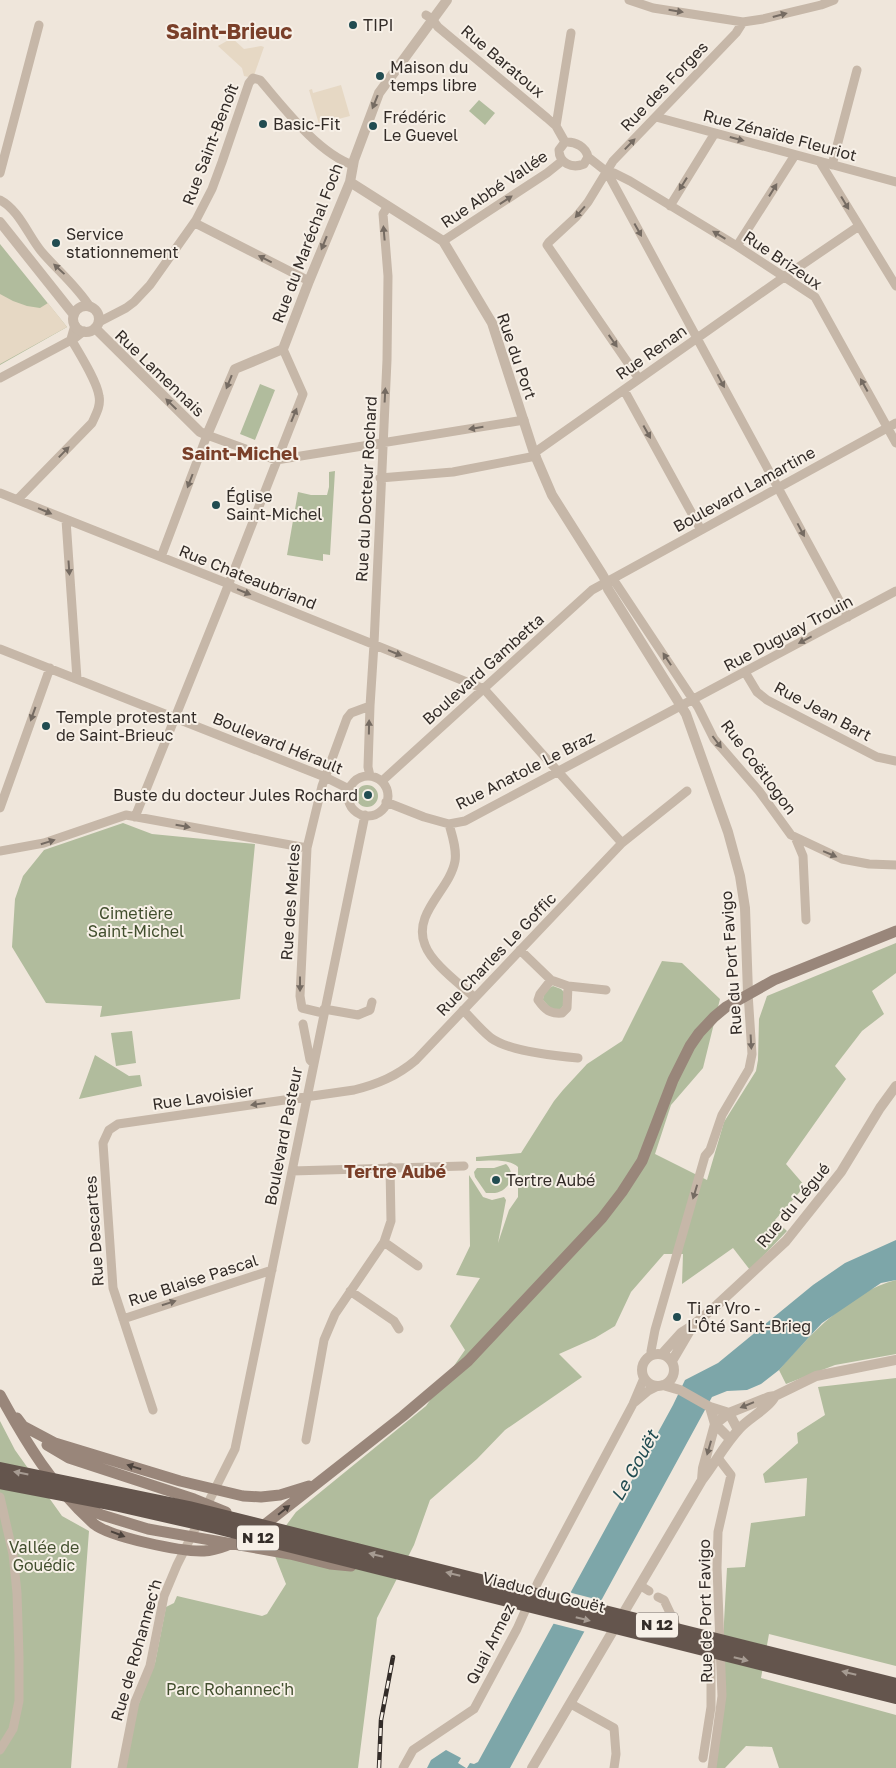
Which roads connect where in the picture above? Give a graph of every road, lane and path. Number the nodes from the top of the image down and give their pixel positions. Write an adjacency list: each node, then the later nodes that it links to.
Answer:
1 (447, 0): 4 (street, Rue du Maréchal Foch)
2 (629, 0): 5 (street, one-way to 5)
3 (834, 0): 5 (street, one-way to 3)
4 (429, 17): 10 (street, Rue Baratoux); 17 (street, Rue du Maréchal Foch, one-way to 17)
5 (743, 22): 9 (street, Rue des Forges)
6 (39, 25): 20 (street)
7 (571, 33): 10 (street)
8 (857, 70): 18 (street)
9 (656, 117): 11 (street, Rue Zénaïde Fleuriot); 19 (street, Rue des Forges, one-way to 9)
10 (556, 126): 12 (street)
11 (715, 133): 13 (street, Rue Zénaïde Fleuriot, one-way to 13); 25 (street, one-way to 25)
12 (565, 142): 14 (street); 15 (street)
13 (795, 155): 16 (street, Rue Zénaïde Fleuriot); 30 (street, one-way to 13)
14 (588, 157): 15 (street); 19 (street)
15 (562, 160): 29 (street, Rue Abbé Vallée, one-way to 15)
16 (820, 162): 18 (street, Rue Zénaïde Fleuriot); 28 (street, one-way to 28)
17 (353, 165): 21 (street, Rue du Maréchal Foch); 26 (street, Rue Saint-Benoît)
18 (832, 165): 22 (street, Rue Zénaïde Fleuriot)
19 (607, 172): 25 (street, Rue Brizeux); 36 (street, one-way to 36); 40 (street, Rue des Forges, one-way to 40)
20 (0, 173)
21 (350, 182): 24 (street, Rue du Port); 32 (street, Rue du Maréchal Foch, one-way to 32)
22 (896, 182)
23 (0, 200): 34 (street, one-way to 23)
24 (388, 206): 29 (street, Rue du Port); 46 (street, Rue du Docteur Rochard, one-way to 24)
25 (670, 206): 30 (street, Rue Brizeux, one-way to 25)
26 (195, 223): 32 (street, one-way to 26); 34 (street, Rue Saint-Benoît)
27 (1, 225): 35 (street)
28 (859, 226): 31 (street, Rue Renan); 33 (street)
29 (443, 241): 42 (street, Rue du Port)
30 (737, 246): 31 (street, Rue Brizeux)
31 (784, 277): 36 (street, Rue Renan); 44 (street, Rue Brizeux, one-way to 31)
32 (309, 281): 38 (street, Rue du Maréchal Foch)
33 (896, 286)
34 (95, 317): 35 (street); 35 (street); 45 (street, Rue Lamennais, one-way to 34)
35 (78, 320): 37 (street)
36 (697, 338): 40 (street, Rue Renan); 51 (street, one-way to 51)
37 (71, 339): 39 (street); 53 (street, one-way to 37)
38 (283, 348): 45 (street, one-way to 45); 49 (street, one-way to 38)
39 (0, 378)
40 (639, 379): 41 (street, Rue Renan)
41 (624, 390): 48 (street, Rue Renan); 55 (street, one-way to 55)
42 (524, 420): 46 (street, one-way to 46); 48 (street, Rue du Port)
43 (896, 423): 44 (street, Boulevard Lamartine)
44 (887, 427): 47 (street, Rue Brizeux); 51 (street, Boulevard Lamartine)
45 (208, 436): 49 (street); 56 (street, one-way to 56)
46 (382, 444): 49 (street); 50 (street, Rue du Docteur Rochard)
47 (896, 444)
48 (535, 454): 50 (street); 57 (street, Rue du Port)
49 (276, 460): 58 (street)
50 (380, 478): 61 (street, Rue du Docteur Rochard)
51 (778, 488): 55 (street, Boulevard Lamartine); 60 (street, one-way to 60)
52 (0, 492): 53 (street, Rue Chateaubriand)
53 (18, 499): 54 (street, Rue Chateaubriand, one-way to 54)
54 (66, 520): 56 (street, Rue Chateaubriand); 65 (street, one-way to 65)
55 (701, 530): 57 (street, Boulevard Lamartine)
56 (160, 557): 58 (street, Rue Chateaubriand)
57 (606, 582): 66 (street, Boulevard Gambetta); 67 (street, Rue Coëtlogon, one-way to 57); 94 (street, Rue du Port Favigo)
58 (228, 583): 61 (street, Rue Chateaubriand, one-way to 61); 70 (street)
59 (896, 592): 60 (street, Rue Duguay Trouin)
60 (848, 618): 64 (street, Rue Duguay Trouin, one-way to 64)
61 (374, 644): 66 (street, Rue Chateaubriand, one-way to 66); 68 (street, Rue du Docteur Rochard)
62 (0, 649): 63 (street, Boulevard Hérault)
63 (50, 668): 65 (street, Boulevard Hérault); 79 (street, one-way to 79)
64 (746, 672): 67 (street, Rue Duguay Trouin); 71 (street, Rue Jean Bart)
65 (77, 679): 70 (street, Boulevard Hérault)
66 (484, 689): 72 (street); 75 (street, Boulevard Gambetta)
67 (691, 701): 69 (street, Rue Duguay Trouin); 83 (street, Rue Coëtlogon, one-way to 83)
68 (370, 706): 73 (street, Rue du Docteur Rochard, one-way to 68); 74 (street, Rue des Merles)
69 (673, 710): 72 (street, Rue Anatole Le Braz)
70 (175, 718): 74 (street, Boulevard Hérault); 81 (street)
71 (896, 761)
72 (558, 771): 82 (street, Rue Anatole Le Braz); 84 (street)
73 (370, 776): 75 (street); 76 (street)
74 (324, 777): 76 (street, Boulevard Hérault); 85 (street, Rue des Merles)
75 (382, 781): 78 (street)
76 (349, 789): 80 (street)
77 (687, 791): 84 (street, Rue Charles Le Goffic)
78 (386, 802): 80 (street); 82 (street, Rue Anatole Le Braz)
79 (0, 808)
80 (364, 815): 98 (street, Boulevard Pasteur)
81 (135, 817): 85 (street, one-way to 85); 86 (street, one-way to 81)
82 (449, 824): 95 (street)
83 (795, 837): 87 (street, Rue Coëtlogon, one-way to 87); 88 (street)
84 (622, 843): 90 (street, Rue Charles Le Goffic)
85 (307, 848): 98 (street, Rue des Merles, one-way to 98)
86 (0, 851)
87 (896, 866)
88 (806, 920)
89 (896, 931): 94 (main road)
90 (520, 950): 91 (street); 95 (street, Rue Charles Le Goffic)
91 (551, 980): 92 (street); 92 (street)
92 (568, 986): 93 (street)
93 (606, 990)
94 (748, 993): 115 (street, Rue du Port Favigo, one-way to 115); 136 (main road)
95 (475, 998): 97 (street, Rue Charles Le Goffic)
96 (372, 1002): 98 (street)
97 (463, 1010): 100 (street); 103 (street, Rue Charles Le Goffic)
98 (324, 1011): 101 (street, Boulevard Pasteur)
99 (304, 1024): 101 (street)
100 (578, 1058)
101 (313, 1063): 103 (street, Boulevard Pasteur)
102 (896, 1086): 113 (street, Rue du Légué)
103 (306, 1097): 104 (street, Rue Lavoisier, one-way to 104); 107 (street, Boulevard Pasteur)
104 (106, 1133): 112 (street, Rue Descartes)
105 (464, 1166): 106 (street)
106 (390, 1167): 107 (street); 108 (street)
107 (292, 1171): 110 (street, Boulevard Pasteur)
108 (384, 1242): 109 (street); 111 (street)
109 (418, 1266)
110 (272, 1270): 112 (street, Rue Blaise Pascal, one-way to 110); 132 (street, Boulevard Pasteur)
111 (350, 1291): 114 (street); 129 (street)
112 (123, 1319): 125 (street, Rue Descartes)
113 (692, 1326): 115 (street, Rue du Légué); 117 (street, Rue du Légué)
114 (398, 1329)
115 (657, 1354): 117 (street); 118 (street)
116 (896, 1360): 121 (street)
117 (673, 1366): 119 (street); 120 (street)
118 (644, 1378): 119 (street); 123 (street, Quai Armez)
119 (661, 1386): 120 (street); 123 (street, Quai Armez)
120 (680, 1390): 124 (street)
121 (774, 1396): 126 (street, one-way to 126); 128 (street)
122 (1, 1397): 127 (main road)
123 (634, 1404): 147 (street, Quai Armez)
124 (710, 1407): 126 (street); 126 (street)
125 (153, 1410)
126 (722, 1419): 128 (street); 130 (street); 134 (street, one-way to 134)
127 (22, 1430): 136 (main road, one-way to 127); 136 (main road, one-way to 136); 138 (main road); 139 (main road)
128 (738, 1430): 130 (street)
129 (306, 1440)
130 (730, 1440): 131 (street)
131 (718, 1458): 134 (street); 150 (street, Rue de Port Favigo)
132 (229, 1462): 146 (street, Rue de Rohannec'h)
133 (0, 1469): 138 (highway, N 12, one-way to 133)
134 (702, 1480): 143 (street)
135 (0, 1482): 138 (highway, N 12)
136 (318, 1483)
137 (0, 1497): 144 (street)
138 (189, 1509): 139 (highway, Viaduc du Gouët / N 12); 141 (highway, Viaduc du Gouët / N 12, one-way to 138)
139 (384, 1570): 142 (highway, Viaduc du Gouët / N 12, one-way to 142)
140 (658, 1597): 145 (street)
141 (896, 1684)
142 (896, 1698)
143 (571, 1704): 148 (street); 149 (street)
144 (0, 1750)
145 (703, 1758)
146 (122, 1768)
147 (403, 1768)
148 (532, 1768)
149 (614, 1768)
150 (712, 1768)

